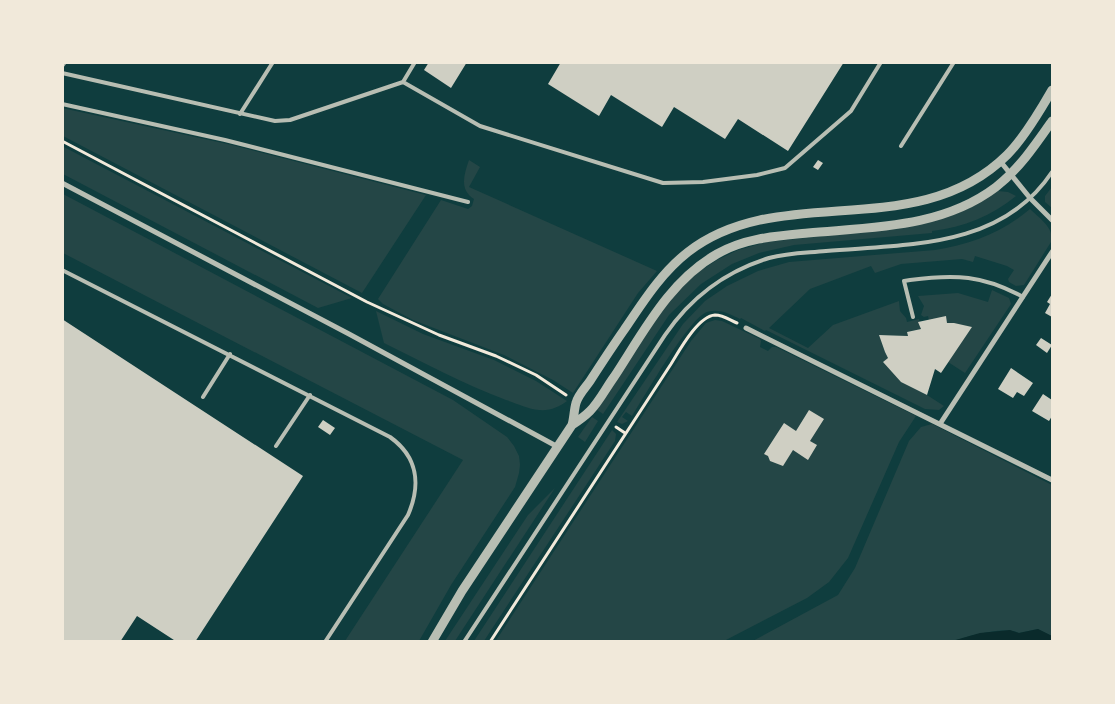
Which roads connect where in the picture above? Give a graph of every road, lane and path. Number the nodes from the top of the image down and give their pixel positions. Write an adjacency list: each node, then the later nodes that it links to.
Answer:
1 (65, 62): 6 (lane)
2 (272, 62): 11 (lane)
3 (415, 62): 8 (lane)
4 (882, 62): 8 (lane)
5 (954, 62): 14 (lane)
6 (62, 66)
7 (62, 73): 11 (lane)
8 (403, 82): 11 (lane)
9 (1052, 90): 15 (street)
10 (62, 104): 20 (lane)
11 (240, 114)
12 (1052, 121): 17 (street)
13 (62, 141): 30 (path)
14 (901, 146)
15 (1000, 161): 17 (street); 30 (street)
16 (1052, 172): 19 (lane)
17 (1010, 175): 19 (street); 33 (street)
18 (62, 184): 36 (street)
19 (1030, 198): 21 (street); 31 (lane)
20 (468, 202)
21 (1052, 220)
22 (1052, 252): 24 (street)
23 (62, 270): 27 (lane)
24 (1023, 297): 25 (lane); 32 (street)
25 (914, 317)
26 (746, 328): 32 (street); 34 (path)
27 (230, 354): 28 (lane); 29 (lane)
28 (310, 395): 35 (lane); 38 (lane)
29 (203, 397)
30 (576, 401): 33 (street)
31 (608, 422): 34 (path); 40 (lane)
32 (940, 424): 37 (street)
33 (572, 425): 36 (street)
34 (626, 433): 41 (path)
35 (276, 446)
36 (558, 447): 39 (street)
37 (1052, 480)
38 (325, 642)
39 (432, 642)
40 (464, 642)
41 (490, 642)

